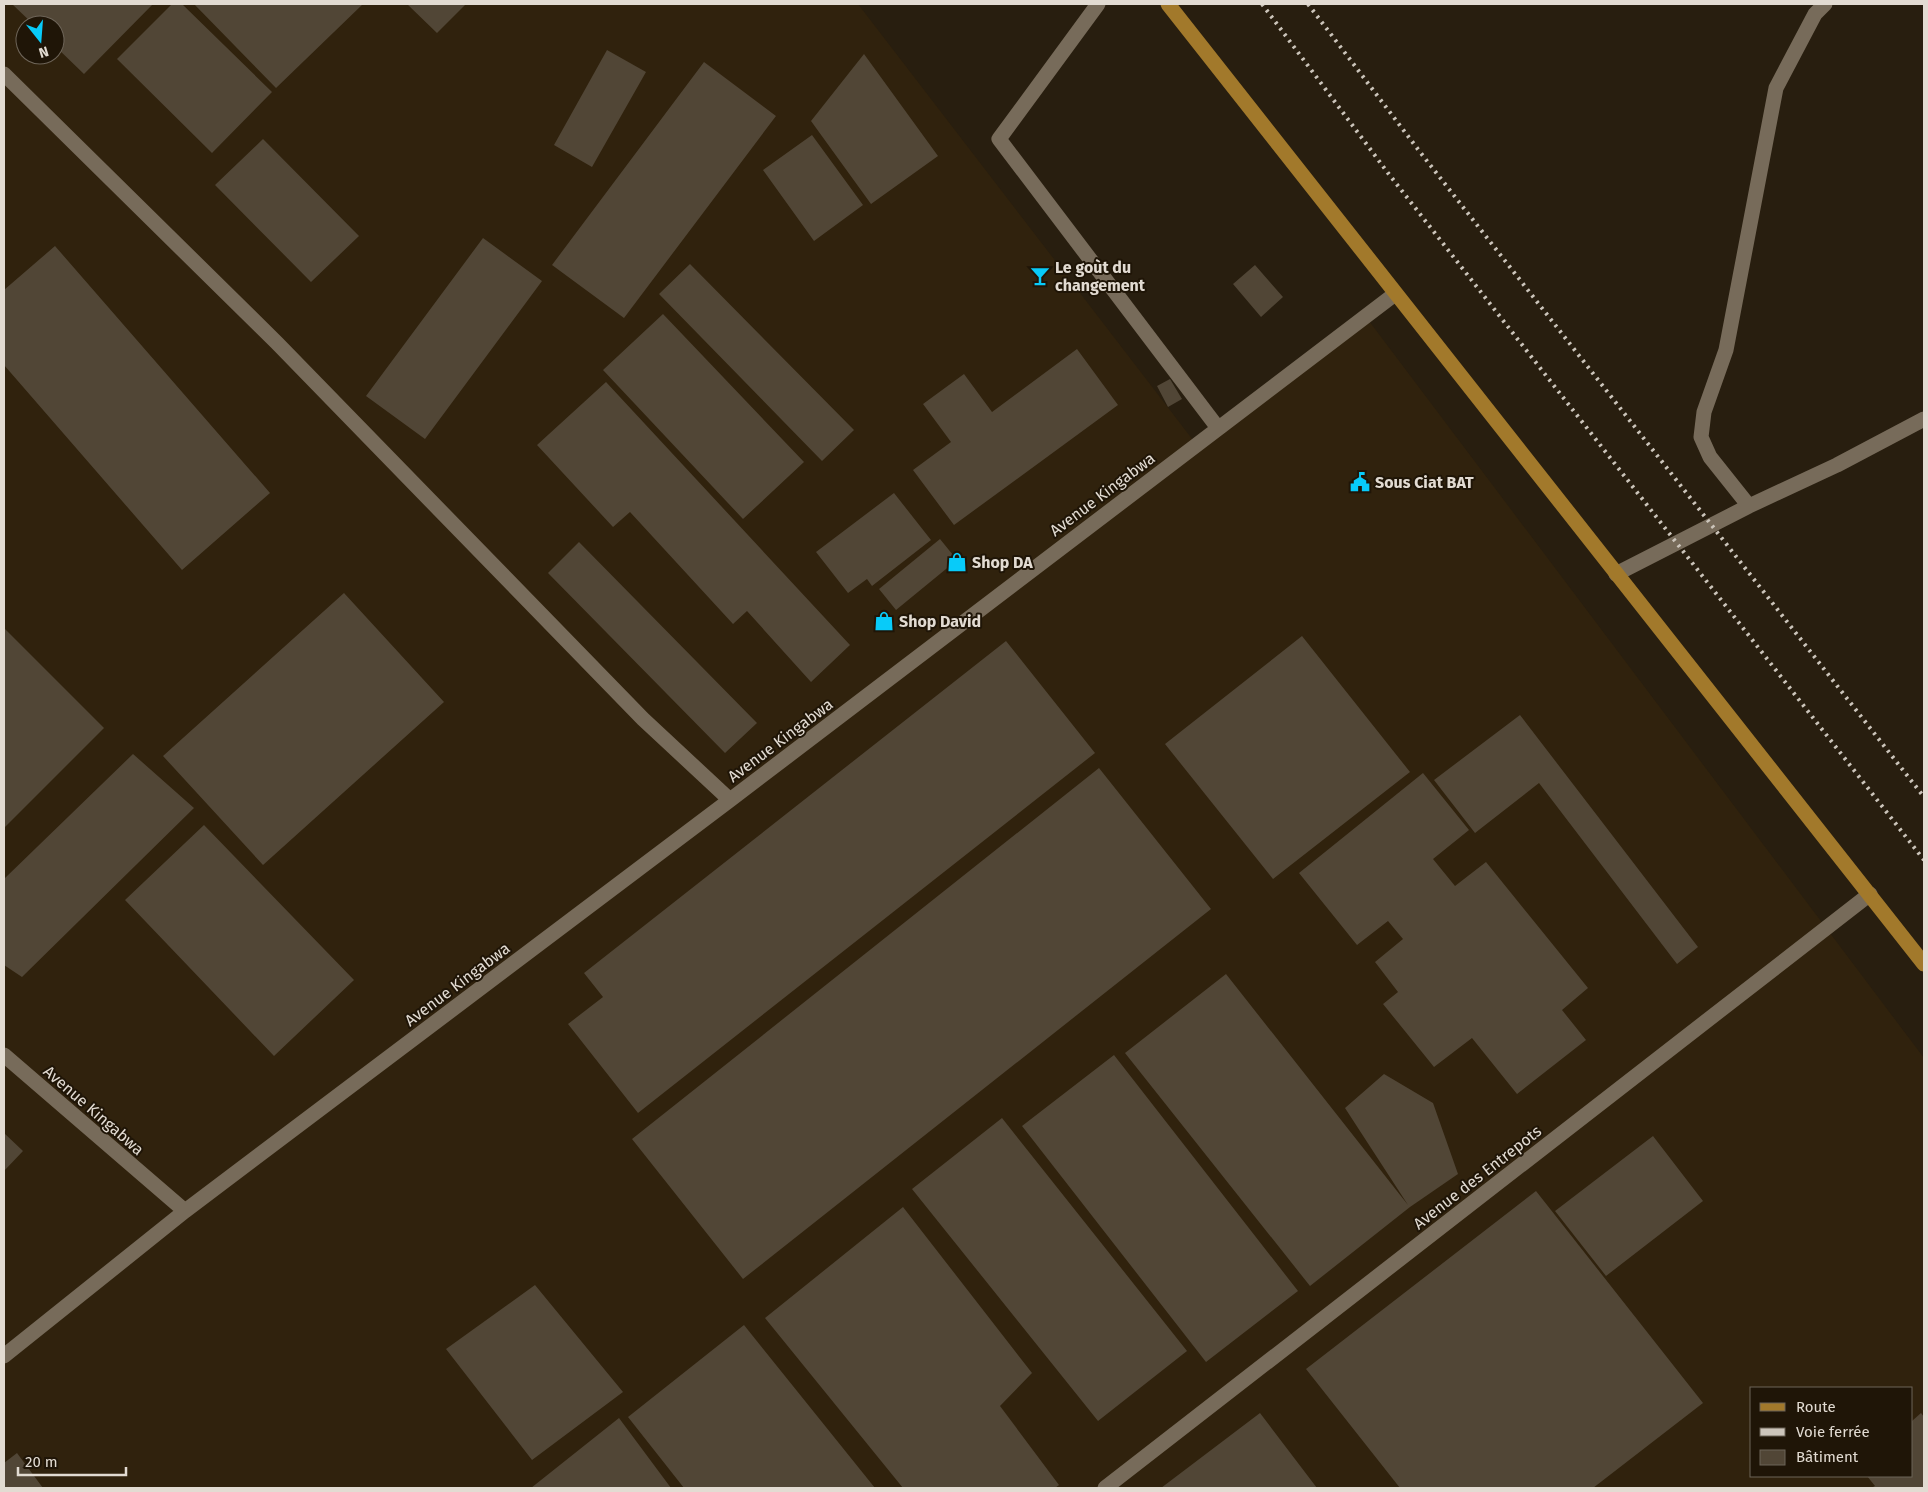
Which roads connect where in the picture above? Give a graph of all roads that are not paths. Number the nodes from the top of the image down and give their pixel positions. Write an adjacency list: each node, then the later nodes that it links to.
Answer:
1 (1098, 4): 7 (street)
2 (1168, 4): 5 (main road)
3 (1825, 4): 8 (street)
4 (4, 74): 10 (street)
5 (1395, 294): 7 (street, Avenue Kingabwa); 9 (main road)
6 (1924, 419): 8 (street)
7 (1218, 428): 10 (street, Avenue Kingabwa)
8 (1750, 506): 9 (street)
9 (1616, 574): 11 (main road)
10 (730, 800): 14 (street, Avenue Kingabwa)
11 (1870, 894): 12 (main road); 16 (street, Avenue des Entrepots)
12 (1924, 964)
13 (4, 1055): 14 (street, Avenue Kingabwa)
14 (185, 1210): 15 (street, Avenue Kingabwa)
15 (4, 1356)
16 (1105, 1488)

